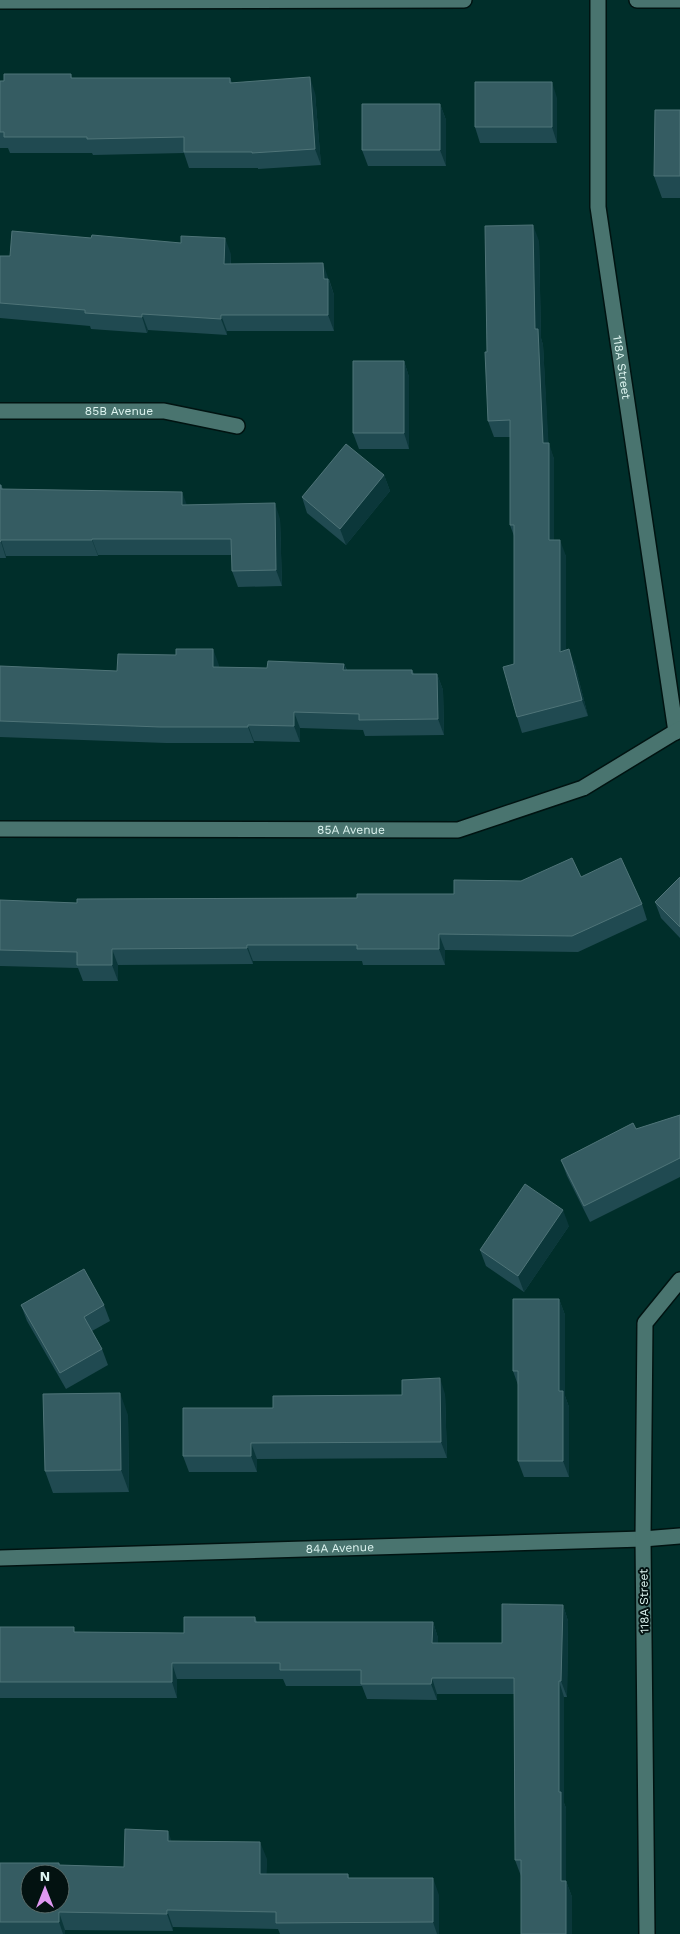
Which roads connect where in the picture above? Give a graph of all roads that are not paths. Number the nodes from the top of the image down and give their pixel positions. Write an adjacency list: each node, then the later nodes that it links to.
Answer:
1 (464, 0): 5 (street)
2 (598, 0): 8 (street, 118A Street)
3 (637, 0): 4 (street)
4 (680, 0)
5 (0, 1)
6 (0, 411): 7 (street, 85B Avenue)
7 (237, 426)
8 (678, 730): 9 (street, 85A Avenue)
9 (0, 828)
10 (680, 1280): 12 (street, 118A Street)
11 (680, 1536): 12 (street, 84A Avenue)
12 (643, 1539): 13 (street, 84A Avenue); 14 (street, 118A Street)
13 (0, 1558)
14 (647, 1934)

